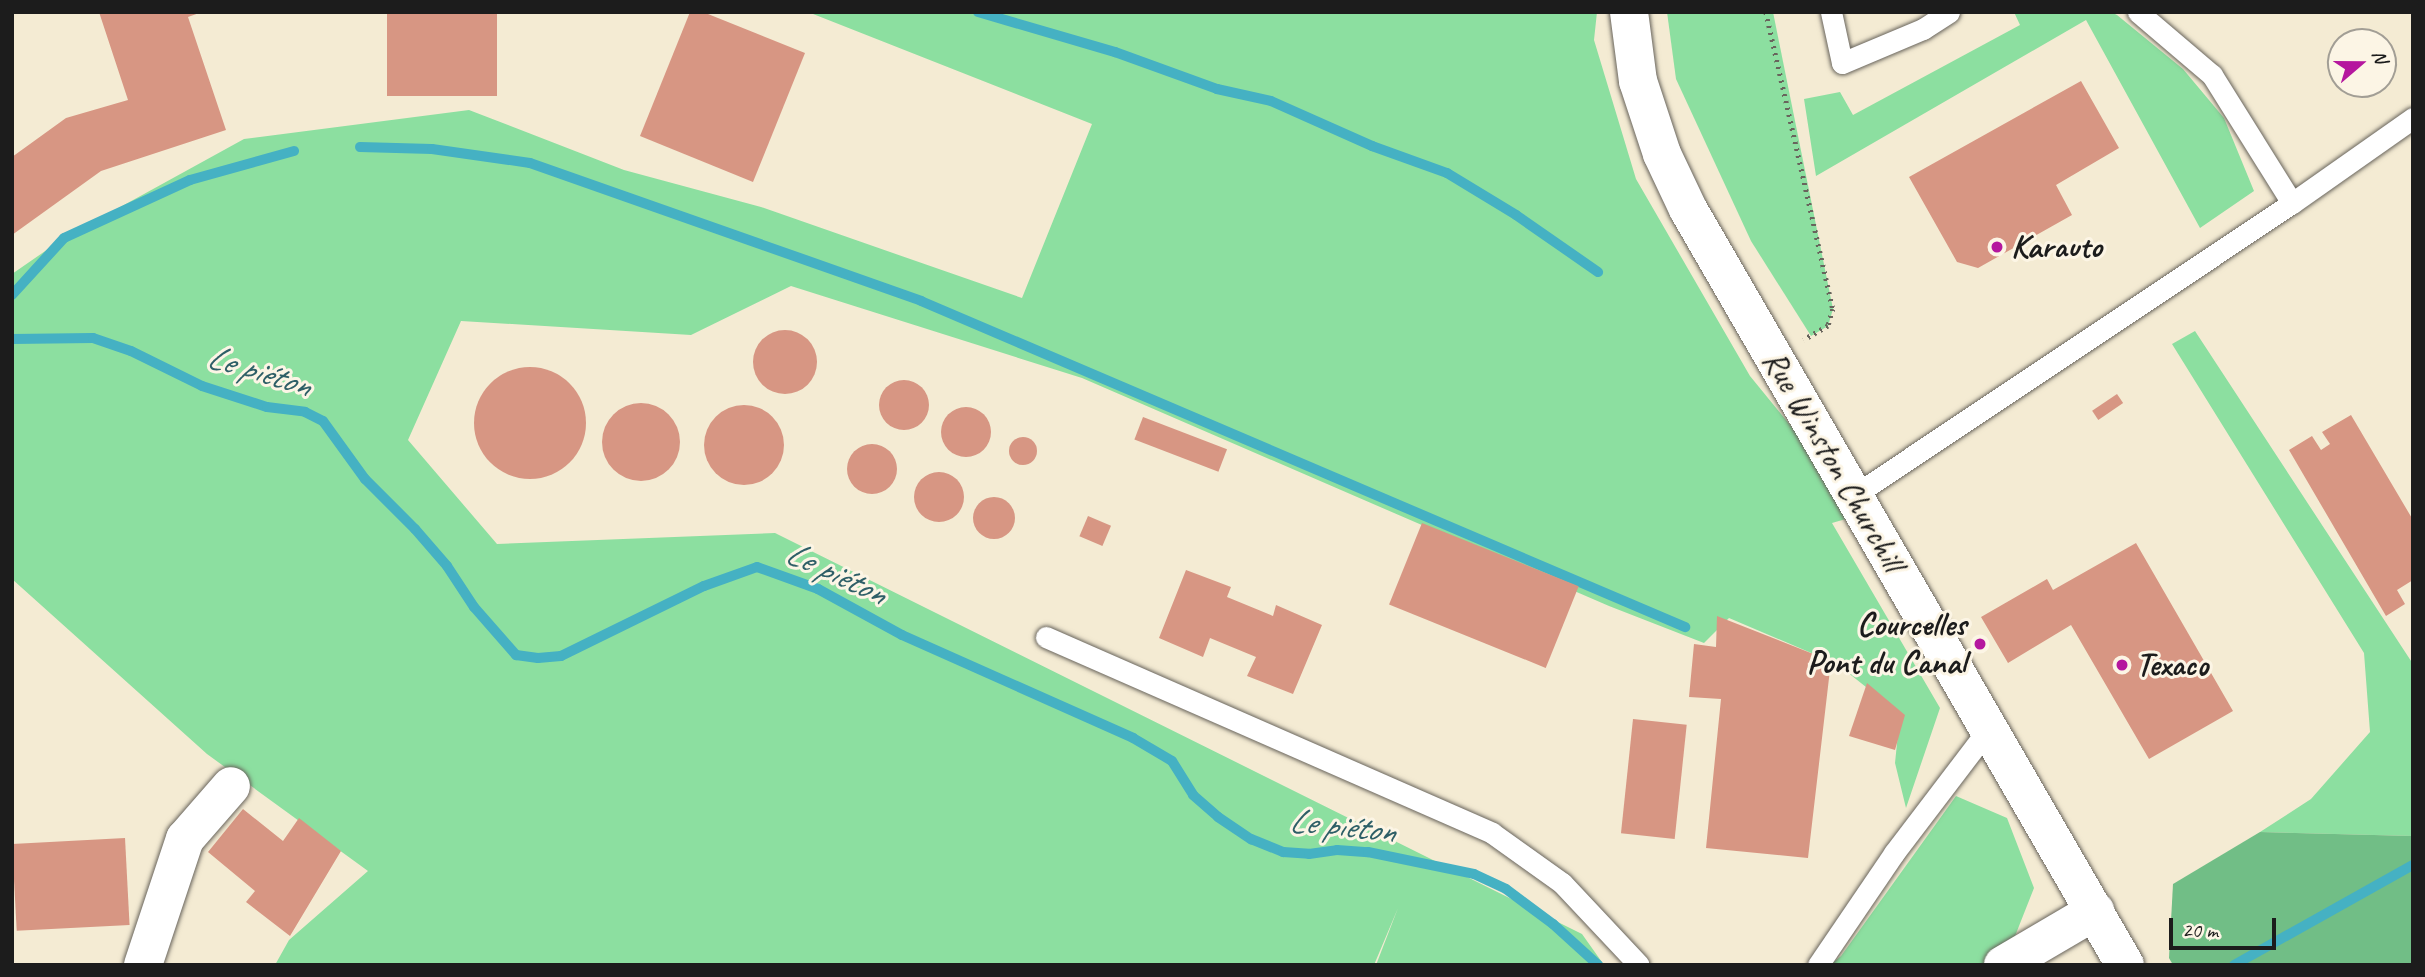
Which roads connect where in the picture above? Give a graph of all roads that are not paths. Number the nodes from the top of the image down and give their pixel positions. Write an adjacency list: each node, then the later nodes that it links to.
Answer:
1 (1629, 12): 7 (main road, Rue Winston Churchill)
2 (1831, 12): 3 (lane)
3 (1949, 12)
4 (2138, 12): 6 (lane)
5 (2413, 118): 6 (lane)
6 (2292, 203): 7 (lane)
7 (1853, 496): 9 (main road, Rue Winston Churchill)
8 (1046, 636): 13 (lane)
9 (1987, 731): 11 (main road, Rue Winston Churchill); 14 (lane)
10 (231, 786): 12 (main road)
11 (2095, 911): 15 (main road); 16 (main road, Rue Winston Churchill)
12 (143, 965)
13 (1639, 965)
14 (1818, 965)
15 (2003, 965)
16 (2125, 965)

